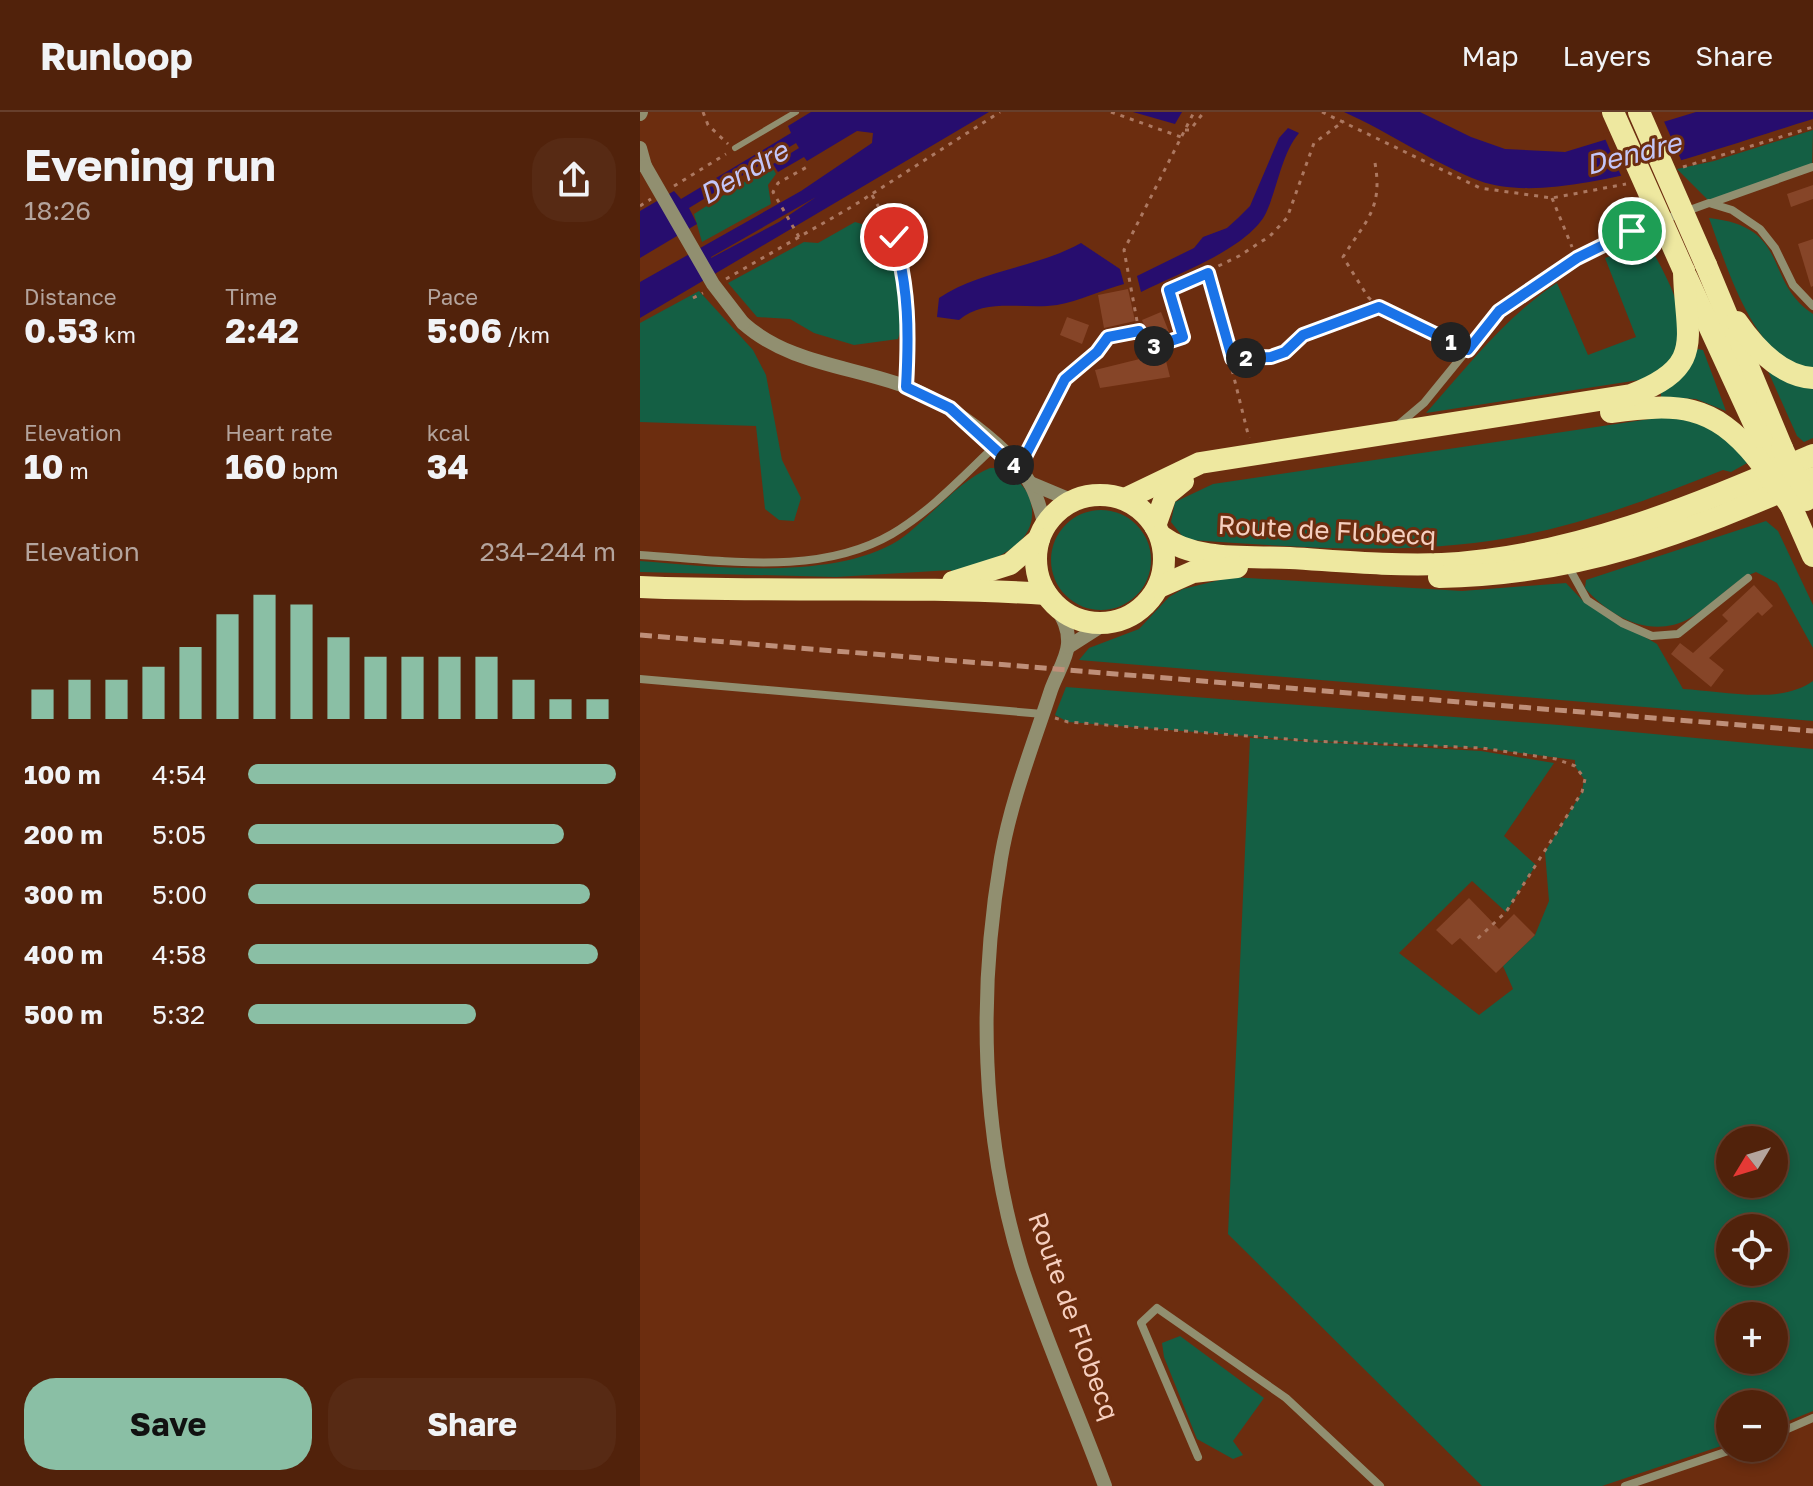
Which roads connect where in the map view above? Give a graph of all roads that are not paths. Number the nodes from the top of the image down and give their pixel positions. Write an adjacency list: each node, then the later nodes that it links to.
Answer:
1 (796, 112): 5 (lane)
2 (1613, 112): 8 (highway, bridge)
3 (1639, 112): 9 (highway, bridge)
4 (640, 148): 14 (street, bridge)
5 (735, 148)
6 (1812, 167): 7 (street)
7 (1709, 203): 10 (street); 13 (street)
8 (1684, 271): 13 (highway); 15 (highway)
9 (1718, 294): 12 (highway); 15 (highway)
10 (1813, 306)
11 (1139, 331): 17 (street)
12 (1813, 378)
13 (1389, 432): 19 (highway)
14 (995, 446): 17 (street); 24 (street)
15 (1769, 453): 20 (highway, bridge); 22 (highway)
16 (1813, 455): 22 (highway, Route de Flobecq)
17 (1018, 470): 18 (street)
18 (1030, 483): 21 (street); 23 (street)
19 (1125, 499): 21 (highway); 22 (highway)
20 (1806, 500): 25 (highway); 26 (highway, Route de Flobecq)
21 (1073, 501): 23 (highway)
22 (1158, 531): 29 (highway)
23 (1042, 532): 30 (highway); 31 (highway)
24 (640, 555)
25 (1813, 556)
26 (1568, 566): 27 (street); 29 (highway, Route de Flobecq)
27 (1748, 578)
28 (640, 587): 30 (highway)
29 (1159, 587): 32 (highway)
30 (924, 588): 31 (highway)
31 (1050, 600): 32 (highway); 33 (street)
32 (1104, 624): 33 (street)
33 (1068, 647): 35 (street, Route de Flobecq)
34 (640, 679): 35 (street)
35 (1043, 714): 40 (street, Route de Flobecq)
36 (1813, 1418): 37 (street)
37 (1788, 1429)
38 (1716, 1455): 42 (street)
39 (1198, 1457): 41 (street)
40 (1105, 1486)
41 (1380, 1486)
42 (1625, 1486)

